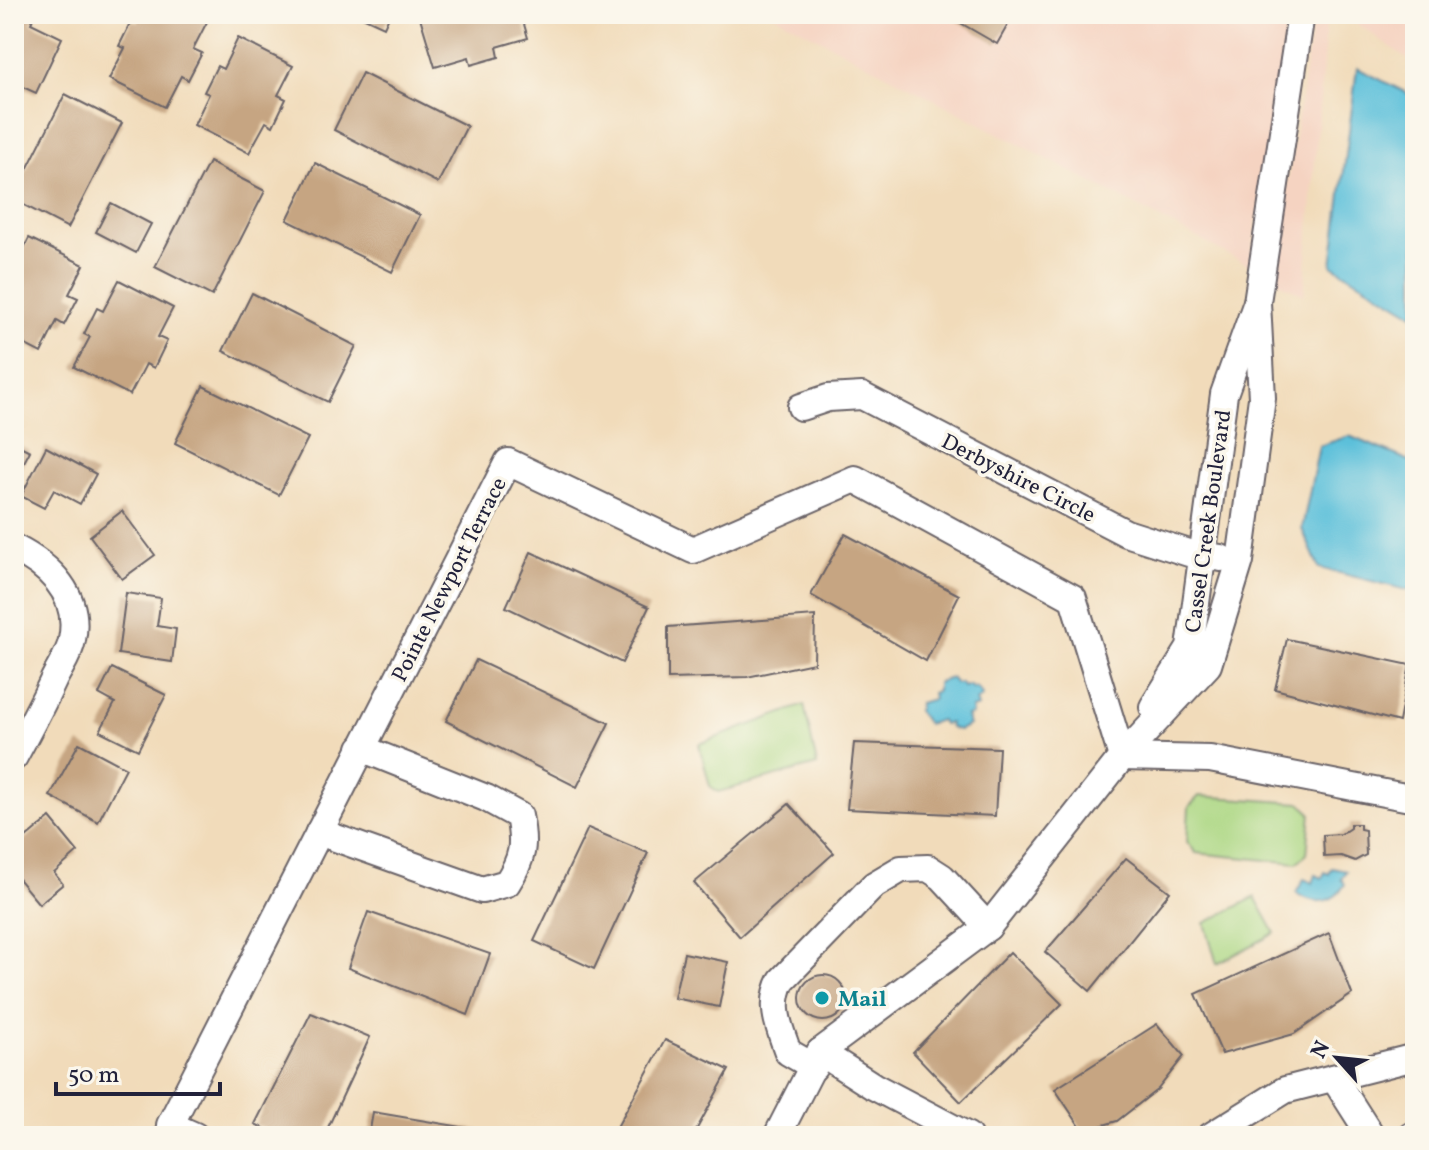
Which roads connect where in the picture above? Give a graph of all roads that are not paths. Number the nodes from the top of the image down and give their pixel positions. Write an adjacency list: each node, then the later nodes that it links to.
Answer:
1 (1301, 14): 2 (street, Cassel Creek Boulevard)
2 (1257, 302): 5 (street, Cassel Creek Boulevard); 6 (street, Cassel Creek Boulevard)
3 (801, 407): 5 (street, Derbyshire Circle)
4 (14, 548): 8 (street)
5 (1204, 555): 6 (street, Derbyshire Circle); 9 (street, Cassel Creek Boulevard)
6 (1240, 561): 9 (street, Cassel Creek Boulevard)
7 (361, 748): 9 (street, Pointe Newport Terrace); 11 (street, Pointe Newport Terrace); 11 (street)
8 (14, 757)
9 (1122, 757): 10 (street); 12 (street)
10 (1415, 799)
11 (319, 832): 16 (street, Pointe Newport Terrace)
12 (988, 927): 14 (street); 14 (street)
13 (1415, 1057): 15 (street)
14 (817, 1060): 17 (street); 18 (street)
15 (1334, 1078): 19 (street); 20 (street)
16 (195, 1136)
17 (777, 1136)
18 (968, 1136)
19 (1211, 1136)
20 (1371, 1136)

